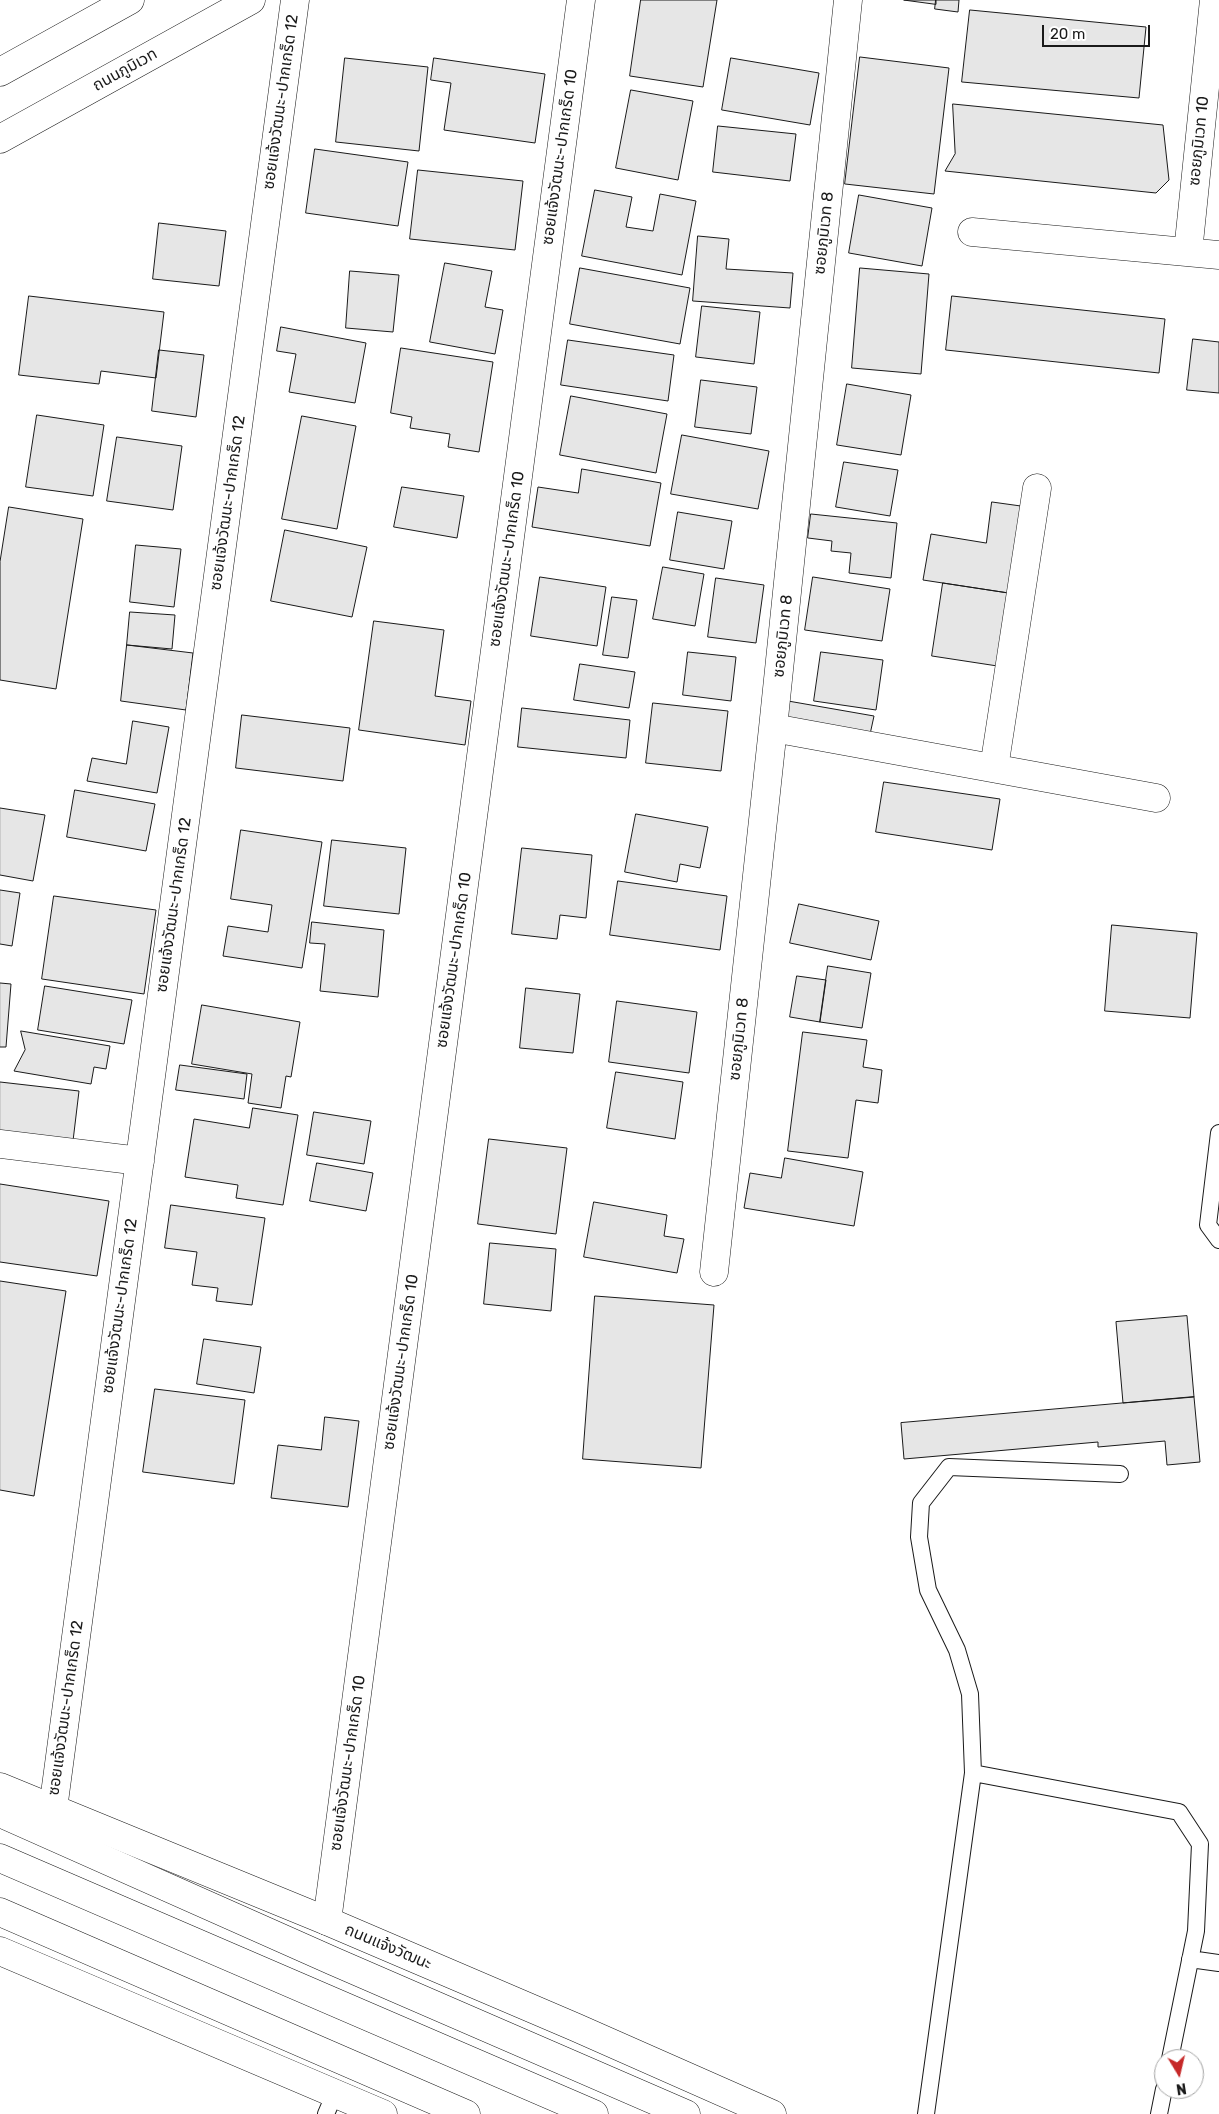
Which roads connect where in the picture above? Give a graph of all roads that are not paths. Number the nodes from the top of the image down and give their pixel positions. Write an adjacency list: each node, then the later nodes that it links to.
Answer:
1 (130, 0): 7 (street)
2 (251, 0): 8 (street, ถนนภูมิเวท)
3 (295, 0): 18 (street, ซอยแจ้งวัฒนะ-ปากเกร็ด 12)
4 (581, 0): 28 (street, ซอยแจ้งวัฒนะ-ปากเกร็ด 10)
5 (848, 0): 13 (street, ซอยภูมิเวท 8)
6 (1214, 0): 10 (street, ซอยภูมิเวท 10)
7 (0, 72)
8 (2, 144)
9 (972, 232): 10 (street)
10 (1188, 252): 11 (street)
11 (1219, 255)
12 (1037, 488): 14 (street)
13 (773, 728): 14 (street); 20 (street, ซอยภูมิเวท 8)
14 (994, 768): 15 (street)
15 (1156, 798)
16 (1219, 1133): 19 (lane)
17 (0, 1144): 18 (street)
18 (140, 1161): 24 (street, ซอยแจ้งวัฒนะ-ปากเกร็ด 12)
19 (1219, 1240)
20 (714, 1272)
21 (1120, 1474): 22 (lane)
22 (973, 1773): 30 (lane); 40 (lane)
23 (0, 1787): 24 (street, ถนนแจ้งวัฒนะ)
24 (52, 1810): 28 (street, ถนนแจ้งวัฒนะ)
25 (0, 1813): 38 (street)
26 (0, 1858): 37 (street)
27 (0, 1912): 36 (street)
28 (327, 1921): 39 (street, ถนนแจ้งวัฒนะ)
29 (0, 1951): 34 (street)
30 (1190, 1959): 31 (lane); 32 (lane)
31 (1219, 1962)
32 (1172, 2049)
33 (1162, 2099): 41 (lane)
34 (331, 2104): 35 (street)
35 (383, 2114)
36 (466, 2114)
37 (594, 2114)
38 (686, 2114)
39 (772, 2114)
40 (926, 2114)
41 (1159, 2114)

